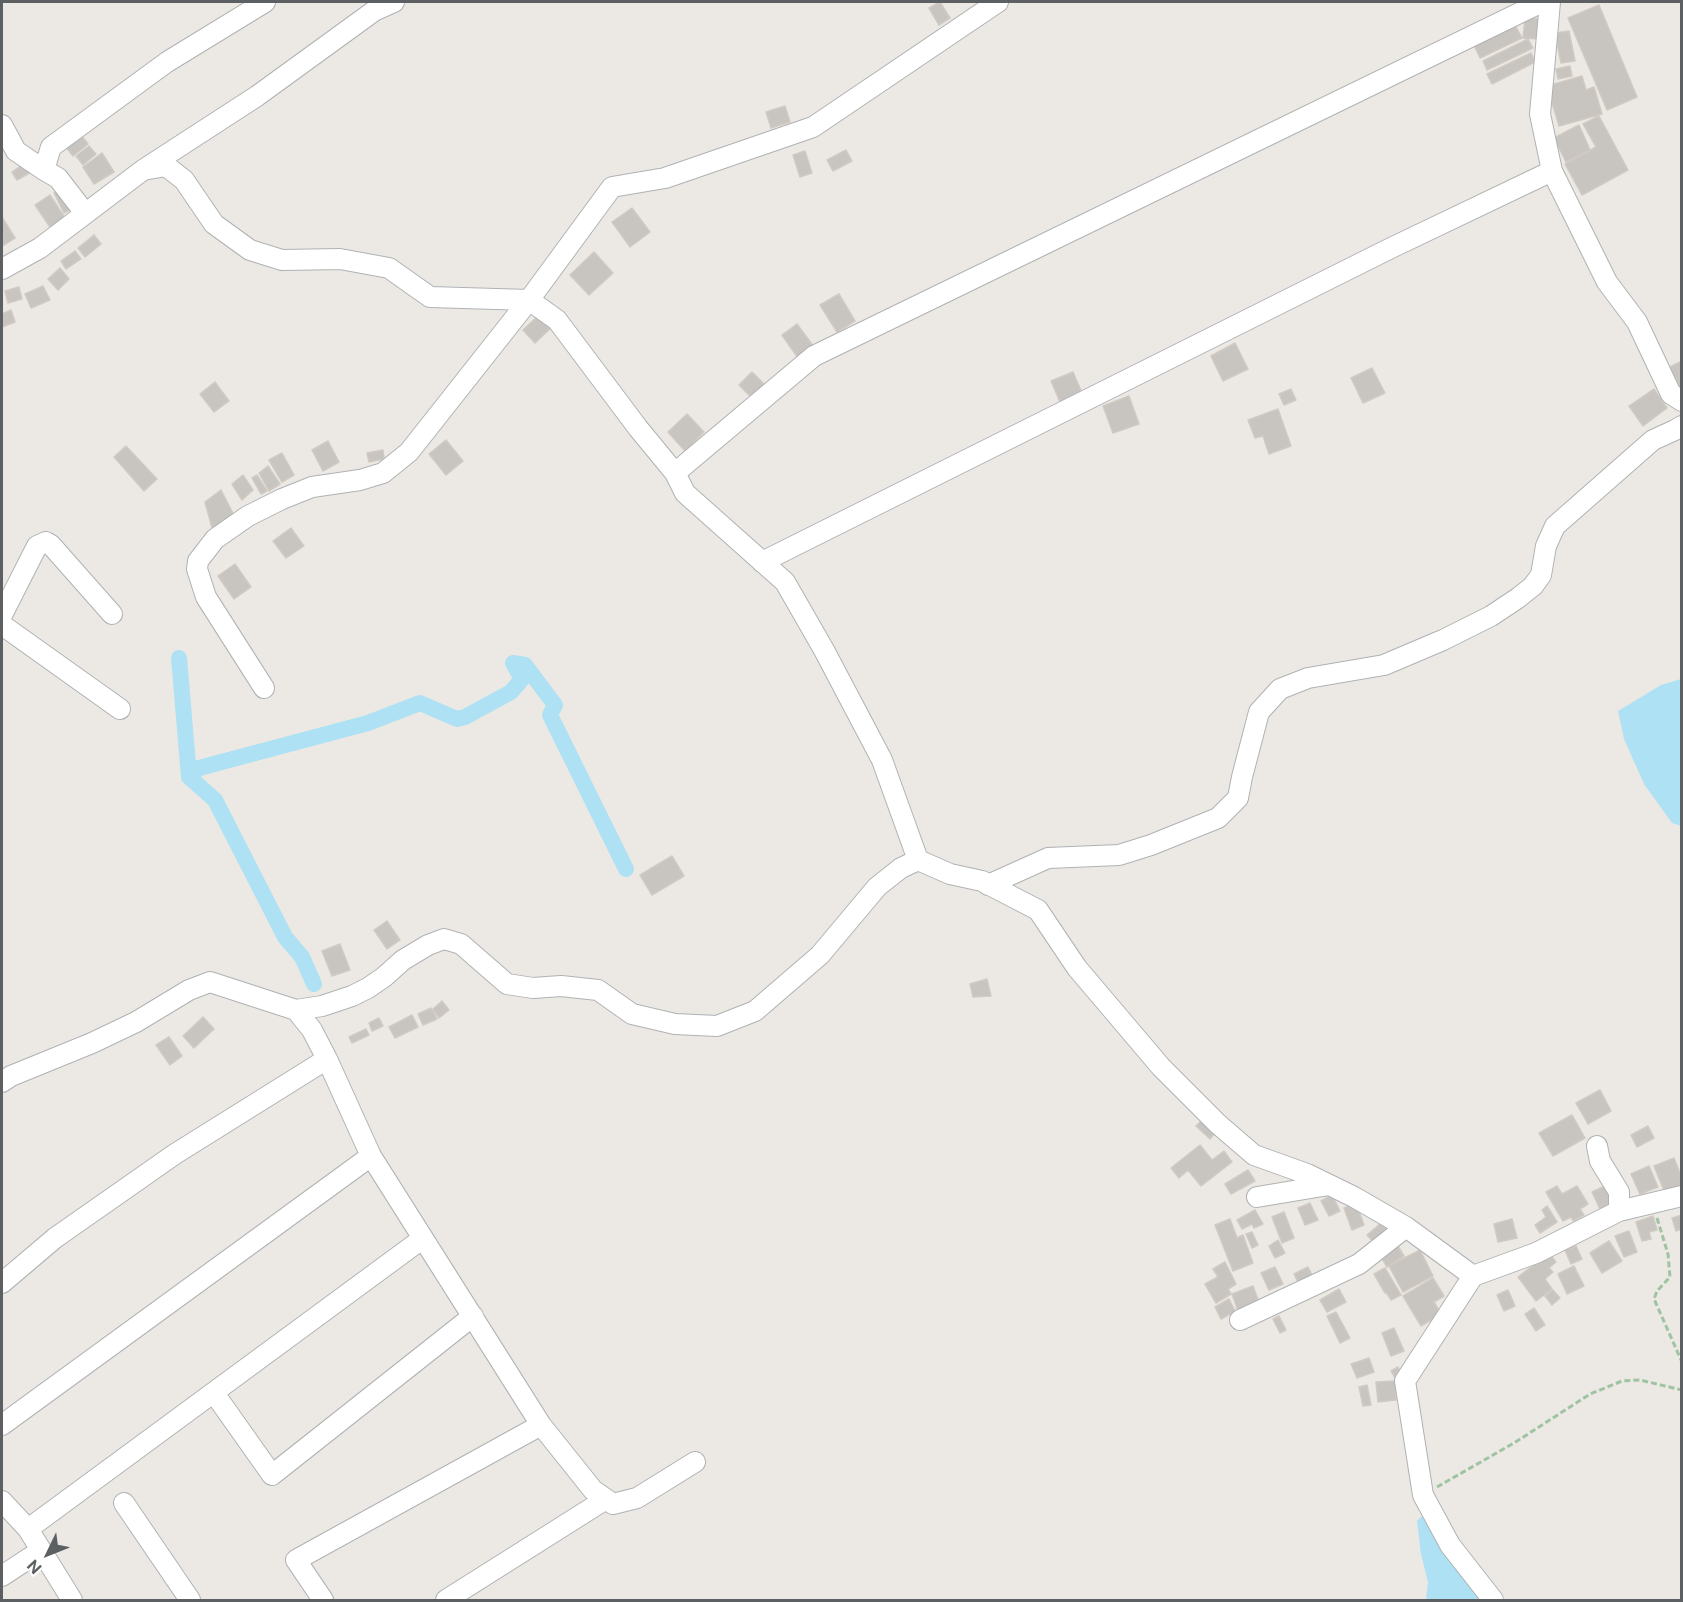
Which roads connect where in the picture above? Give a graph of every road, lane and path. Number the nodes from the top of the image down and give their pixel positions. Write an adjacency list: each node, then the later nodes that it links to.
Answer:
1 (265, 2): 7 (street)
2 (394, 2): 8 (street)
3 (998, 2): 12 (street)
4 (1542, 2): 15 (street)
5 (1550, 2): 9 (street)
6 (2, 125): 7 (street)
7 (44, 170): 10 (street)
8 (143, 170): 10 (street); 12 (street)
9 (1552, 171): 13 (street); 16 (street)
10 (86, 213): 11 (street)
11 (2, 269)
12 (529, 300): 15 (street); 20 (street)
13 (1682, 401)
14 (1682, 426): 23 (street)
15 (675, 472): 16 (street)
16 (762, 562): 22 (street)
17 (112, 614): 18 (street)
18 (2, 615)
19 (2, 625): 21 (street)
20 (264, 688)
21 (120, 709)
22 (918, 860): 23 (street); 24 (street)
23 (988, 885): 29 (street)
24 (296, 1010): 25 (street); 26 (street)
25 (327, 1059): 28 (street); 37 (street)
26 (2, 1082)
27 (1597, 1146): 33 (street)
28 (370, 1156): 35 (street); 43 (street)
29 (1329, 1185): 31 (street); 34 (street)
30 (1682, 1196): 32 (street)
31 (1257, 1197)
32 (1650, 1203): 33 (street); 40 (path)
33 (1619, 1211): 36 (street)
34 (1406, 1227): 36 (street); 39 (street)
35 (422, 1239): 38 (street); 42 (street)
36 (1473, 1276): 46 (street)
37 (2, 1283)
38 (473, 1316): 42 (street); 44 (street)
39 (1240, 1320)
40 (1682, 1362)
41 (1682, 1390): 46 (path)
42 (214, 1393): 50 (street)
43 (2, 1425)
44 (541, 1425): 47 (street); 55 (street)
45 (695, 1462): 47 (street)
46 (1423, 1495): 57 (street)
47 (606, 1499): 56 (street)
48 (2, 1501): 50 (street)
49 (124, 1503): 54 (street)
50 (28, 1529): 51 (street)
51 (40, 1551): 52 (street); 53 (street)
52 (2, 1576)
53 (72, 1600)
54 (190, 1600)
55 (323, 1600)
56 (446, 1600)
57 (1493, 1600)

